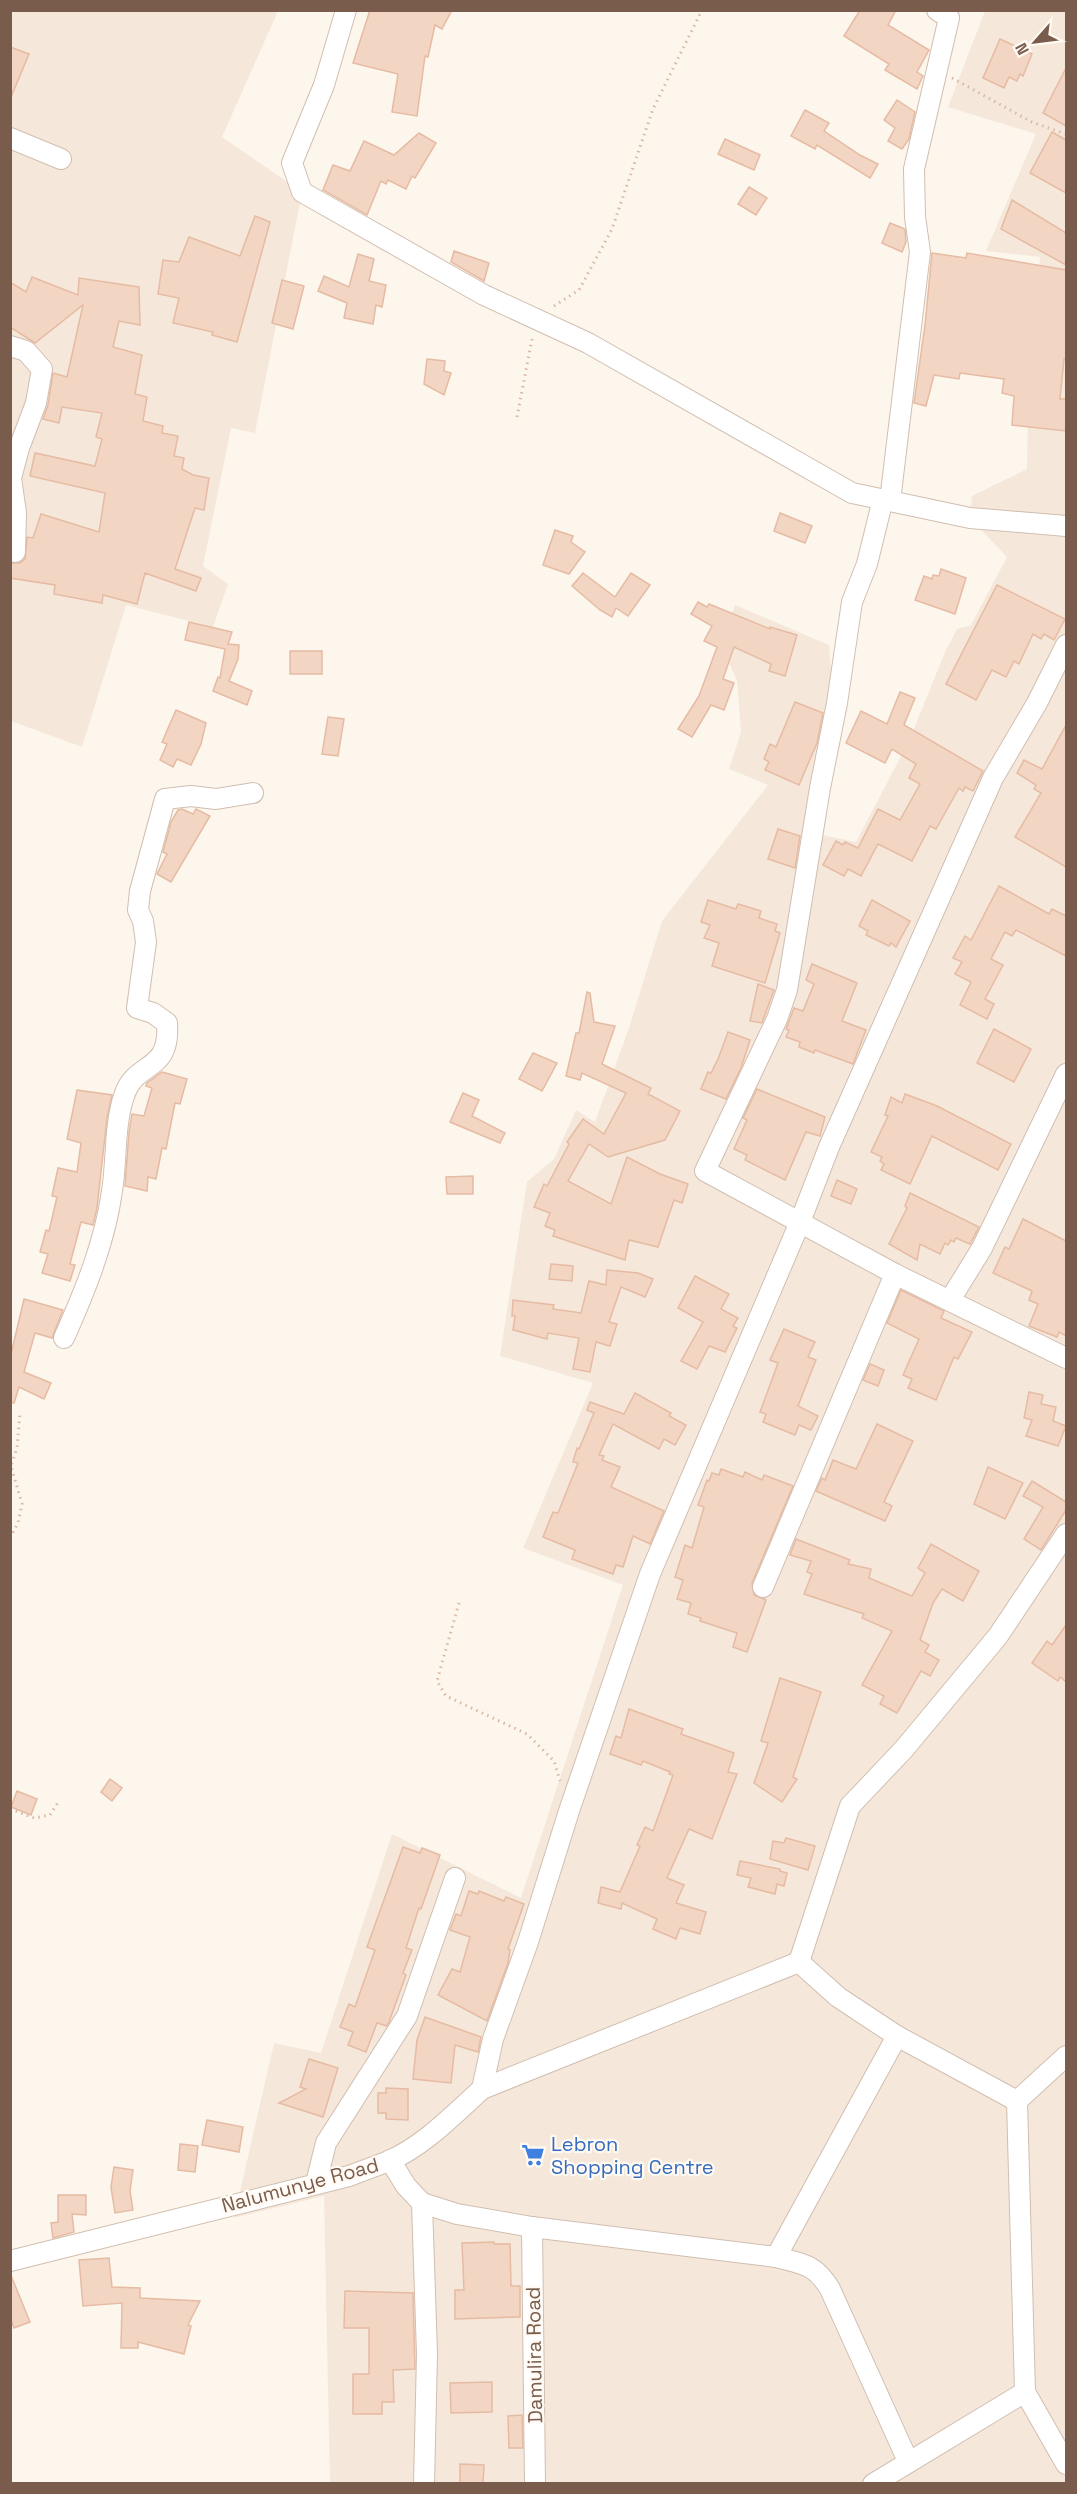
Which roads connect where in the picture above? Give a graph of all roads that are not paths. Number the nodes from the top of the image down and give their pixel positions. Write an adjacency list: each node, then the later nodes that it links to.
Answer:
1 (346, 10): 6 (street)
2 (937, 10): 6 (street)
3 (10, 138): 4 (street)
4 (61, 159)
5 (10, 346): 8 (street)
6 (886, 500): 7 (street); 12 (street)
7 (1066, 526)
8 (15, 552)
9 (1066, 645): 12 (street)
10 (253, 793): 15 (street)
11 (1066, 1074): 14 (street)
12 (800, 1222): 13 (street); 23 (street)
13 (895, 1274): 14 (street); 18 (street)
14 (950, 1300): 16 (street)
15 (64, 1338)
16 (1066, 1358)
17 (1066, 1534): 20 (street)
18 (763, 1587)
19 (454, 1878): 26 (street)
20 (799, 1962): 21 (street); 23 (street, Nalumunye Road)
21 (897, 2036): 24 (street); 29 (street)
22 (1066, 2056): 24 (street)
23 (482, 2089): 25 (street, Nalumunye Road)
24 (1017, 2101): 31 (street)
25 (390, 2160): 26 (street, Nalumunye Road); 27 (street)
26 (316, 2183): 30 (street, Nalumunye Road)
27 (422, 2203): 28 (street); 34 (street)
28 (532, 2227): 29 (street); 35 (street, Damulira Road)
29 (776, 2257): 32 (street)
30 (10, 2261)
31 (1025, 2391): 32 (street); 33 (street)
32 (909, 2461): 36 (street)
33 (1066, 2464)
34 (424, 2484)
35 (535, 2484)
36 (873, 2484)

